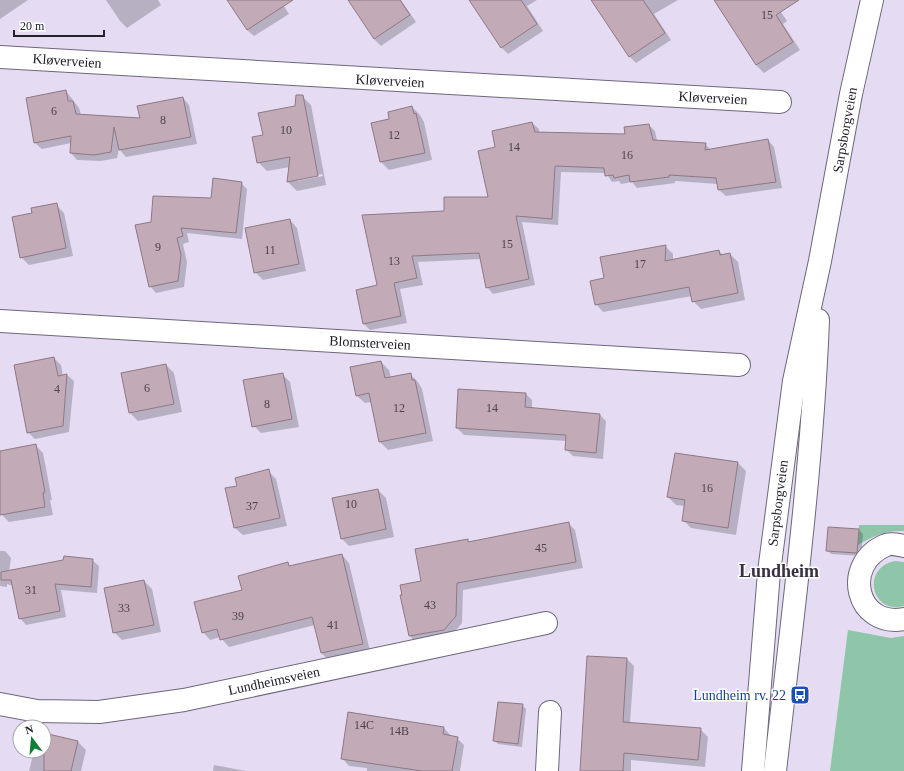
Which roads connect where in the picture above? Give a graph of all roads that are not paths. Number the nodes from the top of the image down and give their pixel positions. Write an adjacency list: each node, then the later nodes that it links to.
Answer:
1 (872, 0): 4 (main road, Sarpsborgveien)
2 (0, 57): 3 (main road, Kløverveien)
3 (780, 102)
4 (820, 261): 13 (main road, Sarpsborgveien); 14 (main road, Sarpsborgveien)
5 (0, 321): 6 (main road, Blomsterveien)
6 (739, 365)
7 (904, 546): 8 (main road)
8 (904, 619)
9 (546, 623): 10 (main road, Lundheimsveien)
10 (0, 704)
11 (550, 712): 12 (main road)
12 (546, 771)
13 (753, 771)
14 (775, 771)

